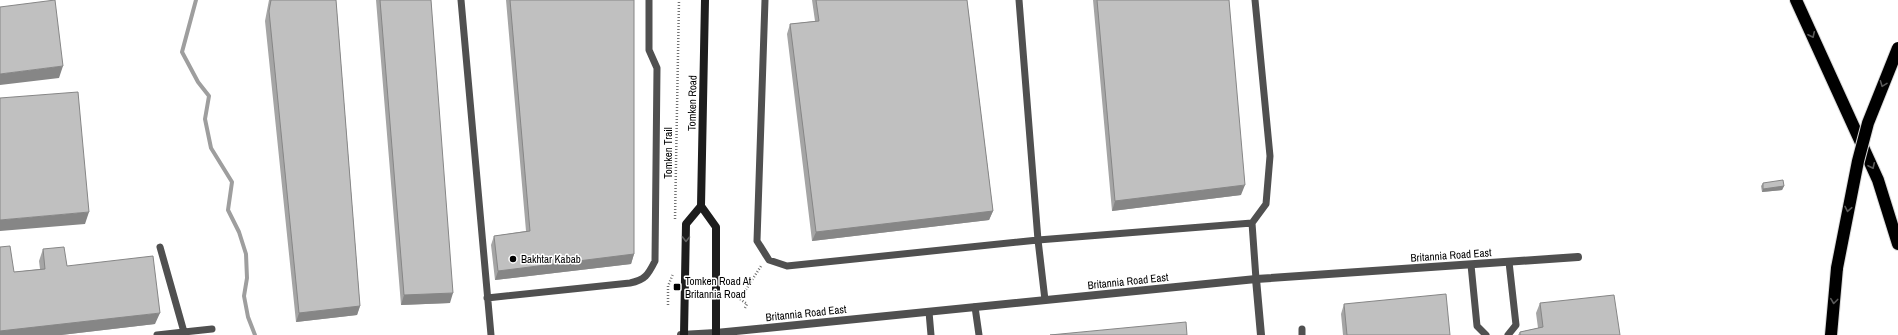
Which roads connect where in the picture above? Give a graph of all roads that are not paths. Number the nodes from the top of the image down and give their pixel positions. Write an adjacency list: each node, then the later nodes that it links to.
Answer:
1 (461, 0): 18 (lane)
2 (649, 0): 18 (lane)
3 (705, 0): 9 (main road, Tomken Road)
4 (765, 0): 11 (lane)
5 (1019, 0): 11 (lane)
6 (1255, 0): 10 (lane)
7 (1796, 0): 12 (highway, one-way to 12)
8 (1898, 48): 33 (highway, one-way to 33, bridge)
9 (701, 206): 24 (main road); 27 (main road, one-way to 27)
10 (1252, 223): 11 (lane); 17 (lane)
11 (1038, 240): 19 (lane)
12 (1898, 244)
13 (160, 247): 23 (lane)
14 (1578, 257): 15 (street, Britannia Road East)
15 (1509, 262): 16 (street, Britannia Road East); 32 (lane)
16 (1470, 265): 17 (street, Britannia Road East); 31 (lane)
17 (1256, 279): 19 (street, Britannia Road East); 30 (street)
18 (487, 298): 26 (lane)
19 (1045, 300): 20 (street, Britannia Road East)
20 (975, 307): 21 (street, Britannia Road East); 29 (lane)
21 (929, 312): 24 (street, Britannia Road East); 28 (lane)
22 (212, 329): 23 (lane)
23 (184, 332): 25 (lane)
24 (716, 334): 27 (street, Britannia Road East)
25 (157, 335)
26 (491, 335)
27 (683, 335)
28 (931, 335)
29 (979, 335)
30 (1261, 335)
31 (1486, 335)
32 (1508, 335)
33 (1831, 335)

